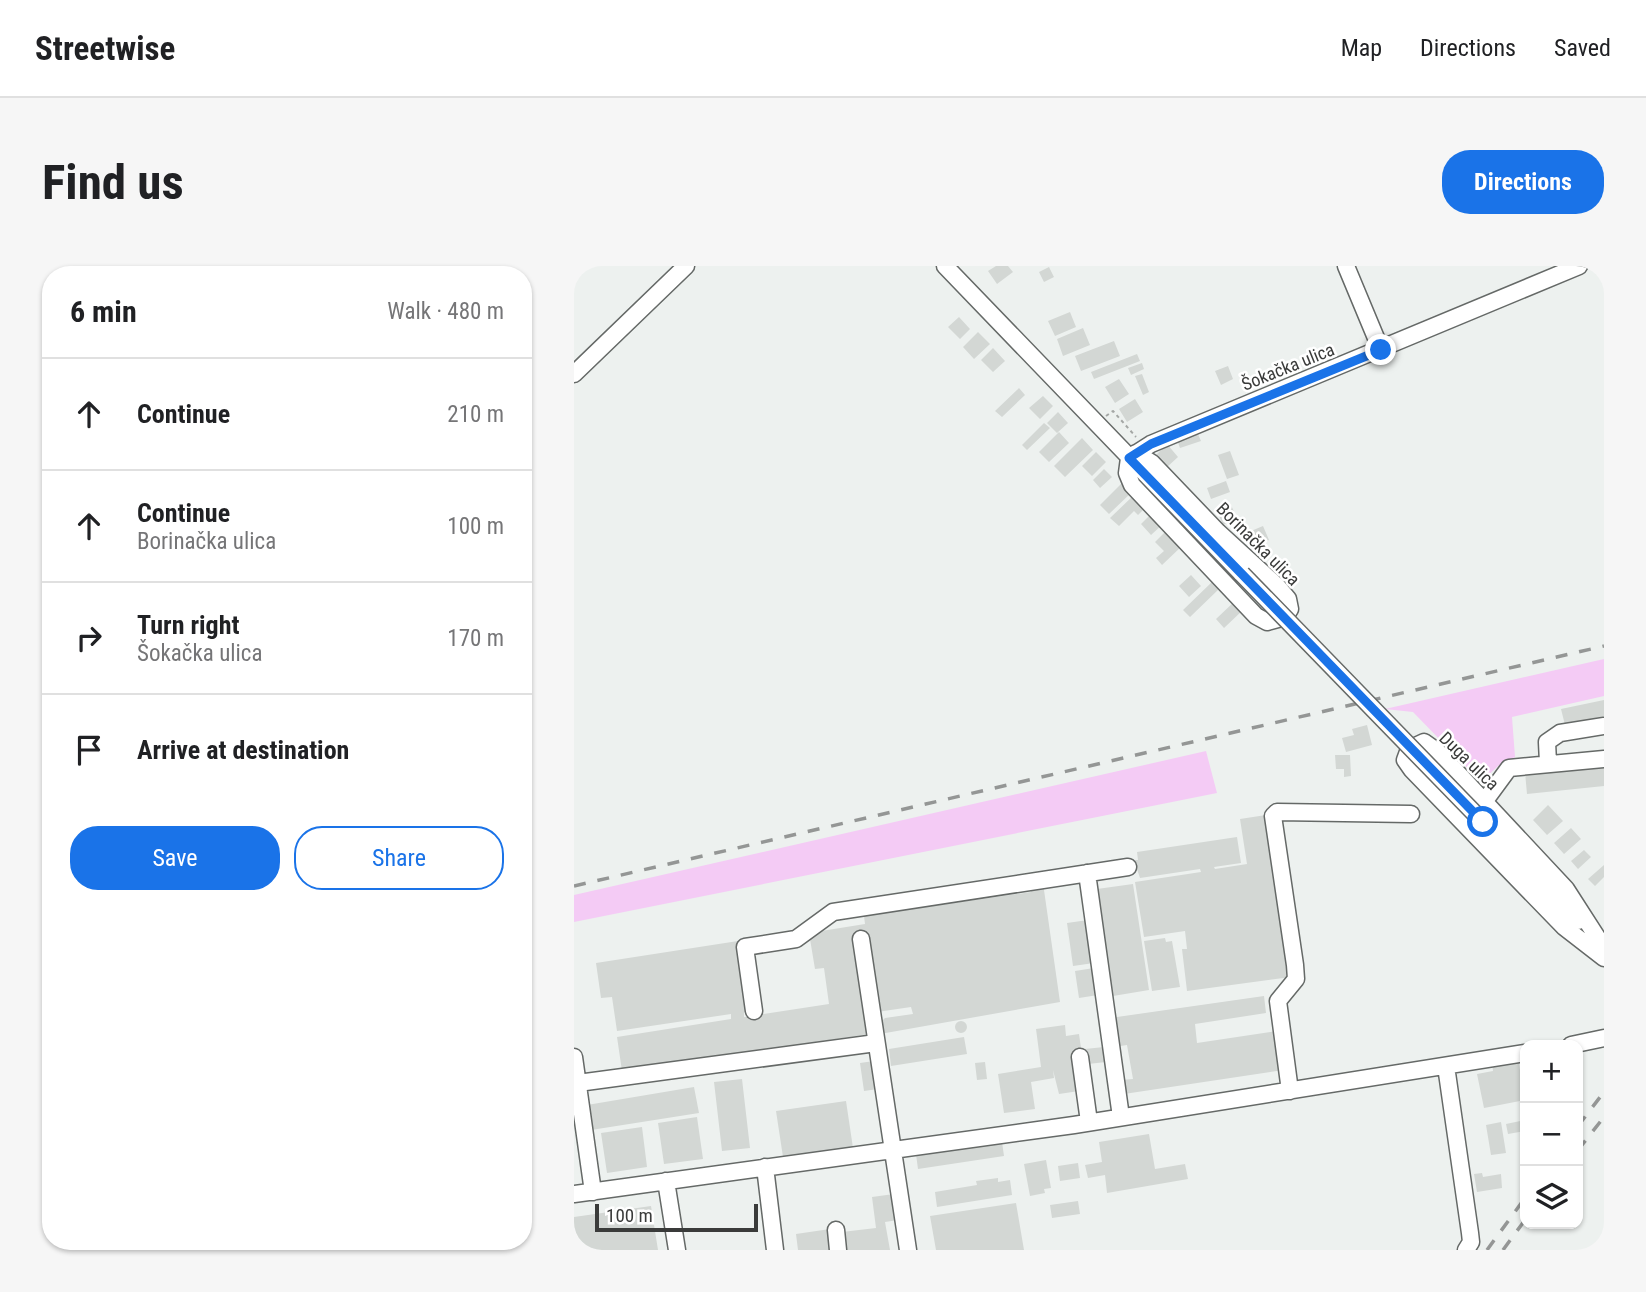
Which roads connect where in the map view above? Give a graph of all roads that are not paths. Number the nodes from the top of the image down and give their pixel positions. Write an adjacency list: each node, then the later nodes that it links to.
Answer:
1 (686, 266): 6 (street)
2 (945, 266): 7 (street, Borinačka ulica)
3 (1346, 266): 5 (street)
4 (1579, 266): 5 (street, Šokačka ulica)
5 (1381, 350): 7 (street, Šokačka ulica)
6 (574, 374)
7 (1132, 455): 7 (street, Borinačka ulica); 13 (street, Borinačka ulica, bridge)
8 (1604, 726): 10 (street)
9 (1604, 759): 10 (street)
10 (1548, 763): 11 (street)
11 (1484, 802): 17 (street, Duga ulica); 18 (street, Duga ulica)
12 (1411, 814): 28 (street)
13 (1483, 822): 17 (street, Duga ulica)
14 (1128, 867): 15 (street)
15 (1087, 873): 19 (street); 29 (street)
16 (861, 939): 22 (street)
17 (1604, 949)
18 (1604, 958)
19 (754, 1011)
20 (1604, 1038): 21 (street)
21 (1583, 1042)
22 (876, 1043): 27 (street); 31 (street)
23 (1520, 1054): 26 (street)
24 (574, 1057): 27 (street)
25 (1080, 1058): 30 (street)
26 (1446, 1066): 28 (street); 41 (street)
27 (578, 1083): 34 (street)
28 (1290, 1091): 29 (street)
29 (1121, 1117): 30 (street)
30 (1089, 1122): 31 (street)
31 (892, 1149): 32 (street); 40 (street)
32 (765, 1167): 33 (street); 38 (street)
33 (666, 1181): 34 (street); 37 (street)
34 (593, 1192): 35 (street)
35 (574, 1194)
36 (835, 1230): 39 (street)
37 (677, 1250)
38 (775, 1250)
39 (838, 1250)
40 (908, 1250)
41 (1466, 1250)

